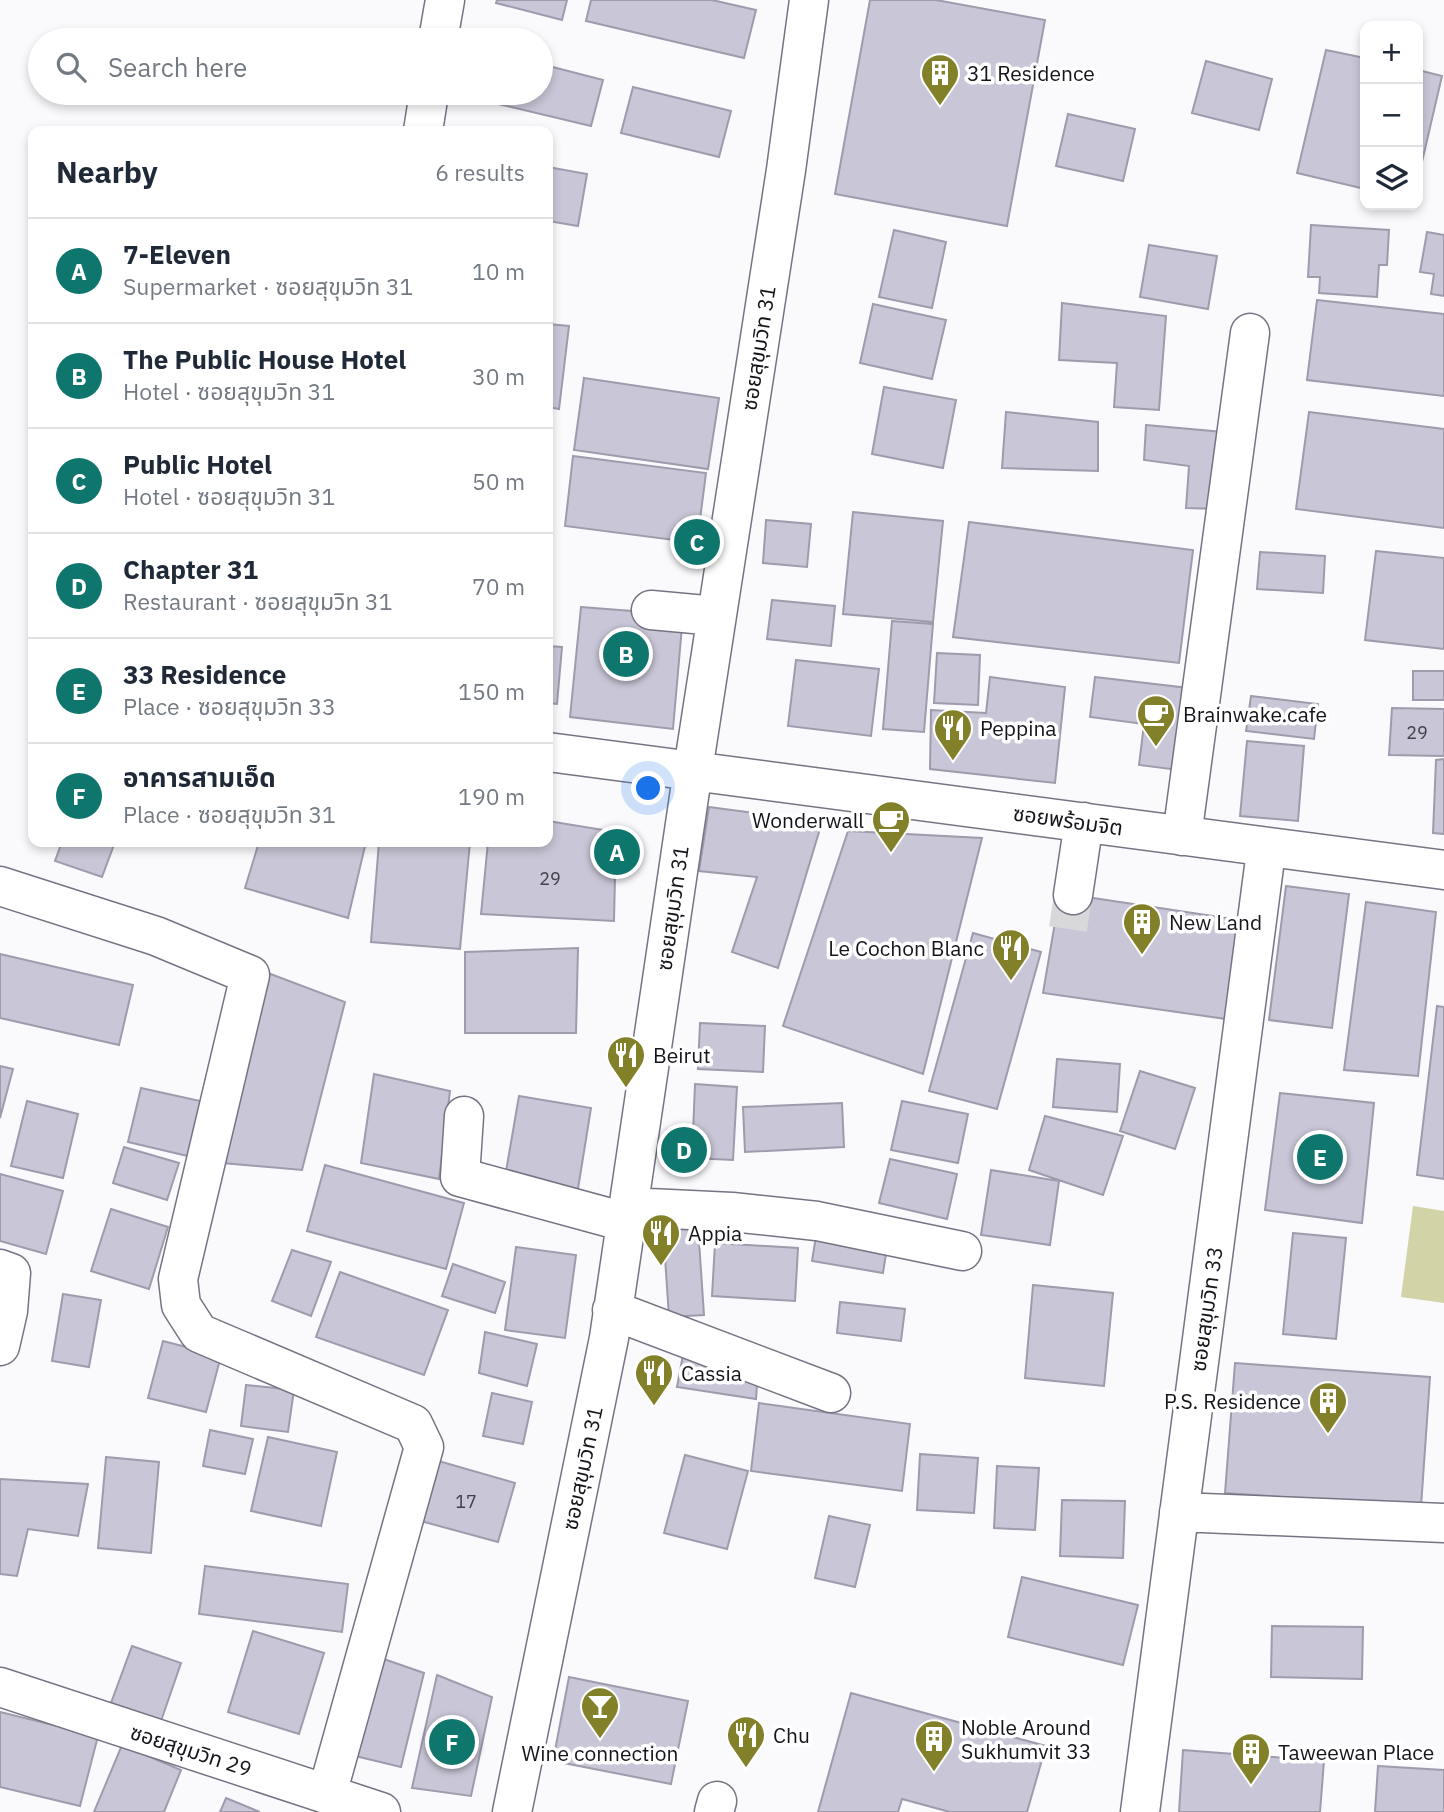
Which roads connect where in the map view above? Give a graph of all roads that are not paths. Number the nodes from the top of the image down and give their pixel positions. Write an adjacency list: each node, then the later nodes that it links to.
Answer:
1 (445, 0): 3 (street)
2 (809, 0): 8 (street, ซอยสุขุมวิท 31)
3 (440, 28)
4 (427, 105): 5 (street)
5 (424, 126)
6 (1250, 333): 12 (street)
7 (651, 610): 8 (street)
8 (716, 617): 10 (street, ซอยสุขุมวิท 31)
9 (553, 753): 10 (street, ซอยพร้อมจิต)
10 (693, 770): 11 (street, ซอยพร้อมจิต); 18 (street, ซอยสุขุมวิท 31)
11 (1084, 822): 12 (street, ซอยพร้อมจิต); 16 (street)
12 (1182, 836): 13 (street, ซอยพร้อมจิต)
13 (1269, 848): 14 (street, ซอยพร้อมจิต); 24 (street, ซอยสุขุมวิท 33)
14 (1444, 870)
15 (0, 886): 27 (street)
16 (1073, 895)
17 (464, 1116): 18 (street)
18 (627, 1214): 19 (street); 21 (street, ซอยสุขุมวิท 31)
19 (962, 1251)
20 (0, 1269): 22 (street)
21 (612, 1311): 23 (street); 29 (street, ซอยสุขุมวิท 31)
22 (0, 1346)
23 (831, 1393)
24 (1180, 1512): 25 (street); 30 (street, ซอยสุขุมวิท 33)
25 (1444, 1523)
26 (0, 1687): 27 (street, ซอยสุขุมวิท 29)
27 (327, 1794): 28 (street, ซอยสุขุมวิท 29)
28 (381, 1812)
29 (512, 1812)
30 (1140, 1812)

